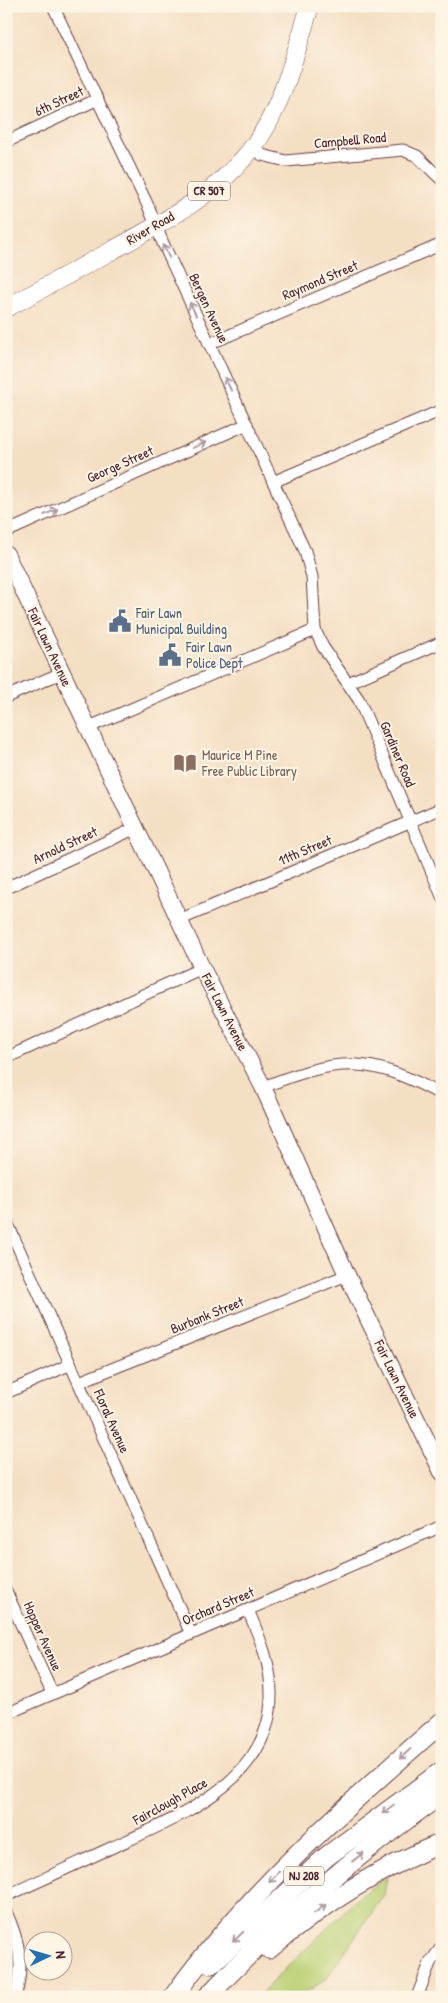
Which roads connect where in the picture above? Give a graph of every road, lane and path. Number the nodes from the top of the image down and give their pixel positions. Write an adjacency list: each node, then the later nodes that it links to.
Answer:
1 (53, 6): 3 (street, Bergen Avenue)
2 (310, 6): 5 (main road, River Road / CR 507)
3 (98, 100): 4 (street, 6th Street); 7 (street, Bergen Avenue)
4 (6, 142)
5 (254, 147): 6 (street, Campbell Road); 7 (main road, River Road / CR 507)
6 (442, 180)
7 (156, 226): 9 (main road, River Road / CR 507); 10 (street, Bergen Avenue, one-way to 7)
8 (442, 244): 10 (street, Raymond Street)
9 (6, 308)
10 (209, 344): 12 (street, Bergen Avenue, one-way to 10)
11 (442, 410): 13 (street)
12 (246, 424): 13 (street, Bergen Avenue); 14 (street, George Street, one-way to 12)
13 (273, 482): 16 (street, Bergen Avenue)
14 (6, 532)
15 (6, 554): 18 (main road, Fair Lawn Avenue)
16 (315, 630): 19 (street, Gardiner Road); 21 (street)
17 (442, 642): 19 (street)
18 (62, 673): 20 (street); 21 (main road, Fair Lawn Avenue)
19 (348, 682): 23 (street, Gardiner Road)
20 (6, 697)
21 (87, 728): 24 (main road, Fair Lawn Avenue)
22 (442, 808): 23 (street, 11th Street)
23 (410, 821): 26 (street, Gardiner Road); 27 (street, 11th Street)
24 (136, 828): 25 (street, Arnold Street); 27 (main road, Fair Lawn Avenue)
25 (6, 888)
26 (442, 896)
27 (179, 920): 28 (main road, Fair Lawn Avenue)
28 (202, 968): 29 (street); 30 (main road, Fair Lawn Avenue)
29 (6, 1058)
30 (263, 1087): 31 (street); 33 (main road, Fair Lawn Avenue)
31 (441, 1094)
32 (6, 1220): 34 (street, Floral Avenue)
33 (347, 1275): 35 (street, Burbank Street); 37 (main road, Fair Lawn Avenue)
34 (71, 1364): 35 (street, Floral Avenue); 36 (street)
35 (79, 1382): 42 (street, Floral Avenue)
36 (6, 1393)
37 (437, 1450): 38 (main road, Fair Lawn Avenue)
38 (442, 1472)
39 (442, 1526): 41 (street, Orchard Street)
40 (6, 1591): 43 (street, Hopper Avenue)
41 (248, 1610): 42 (street, Orchard Street); 49 (street, Fairclough Place)
42 (191, 1634): 43 (street, Orchard Street)
43 (52, 1693): 44 (street, Orchard Street)
44 (6, 1714)
45 (442, 1722): 53 (highway, one-way to 53)
46 (442, 1771): 54 (highway, NJ 208, one-way to 54)
47 (442, 1794): 55 (highway, NJ 208, one-way to 47)
48 (442, 1843): 56 (highway, one-way to 48)
49 (6, 1896)
50 (6, 1912): 52 (street)
51 (440, 1949): 57 (street)
52 (15, 1997)
53 (173, 1997)
54 (179, 1997)
55 (207, 1997)
56 (216, 1997)
57 (417, 1997)

